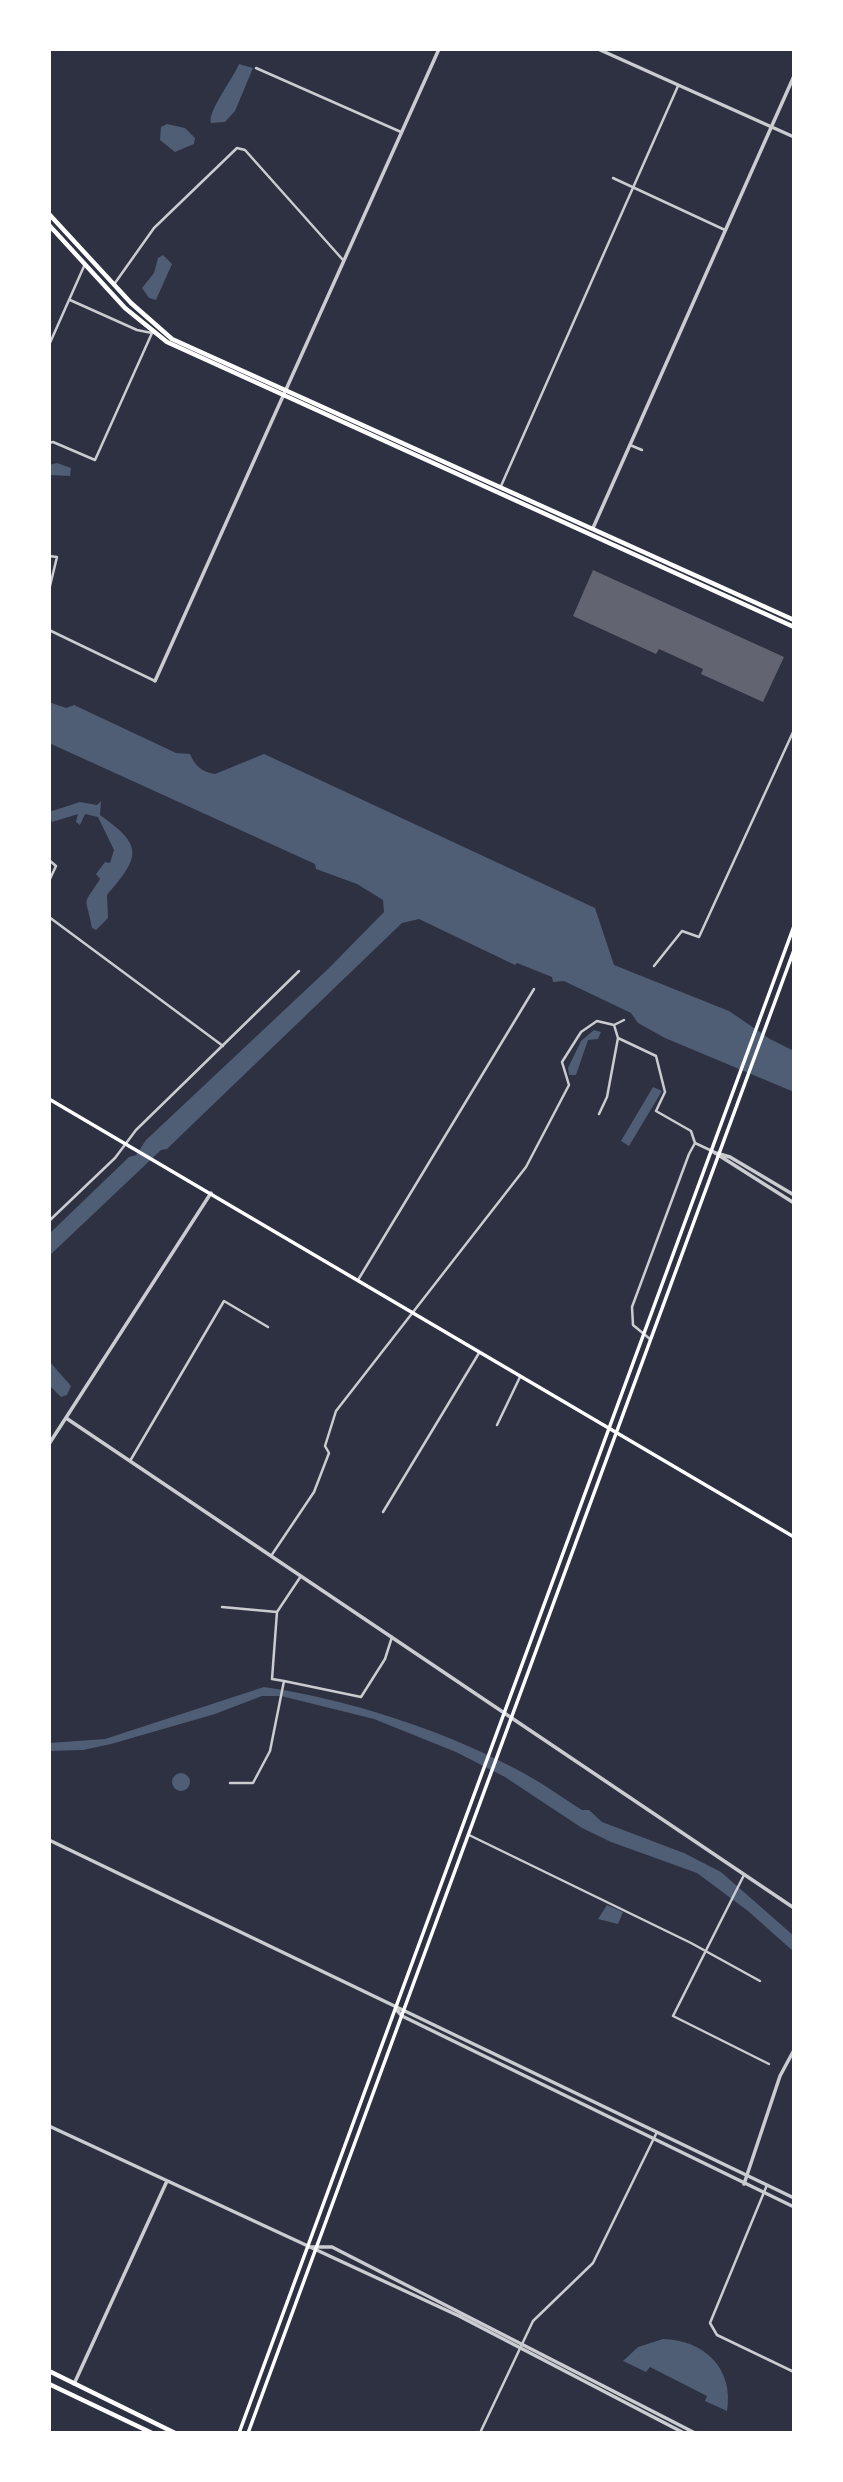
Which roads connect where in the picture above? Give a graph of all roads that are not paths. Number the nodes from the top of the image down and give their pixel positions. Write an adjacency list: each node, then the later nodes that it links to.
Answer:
1 (439, 49): 7 (street)
2 (598, 49): 5 (street)
3 (256, 68): 7 (street)
4 (794, 76): 6 (street)
5 (679, 86): 6 (street); 10 (street)
6 (771, 127): 8 (street); 13 (street)
7 (401, 132): 14 (street)
8 (794, 138)
9 (613, 178): 10 (street)
10 (634, 188): 13 (street); 24 (street)
11 (49, 214): 16 (main road)
12 (49, 225): 15 (main road)
13 (726, 230): 22 (street)
14 (343, 260): 16 (street); 20 (street)
15 (85, 264): 17 (street); 18 (main road)
16 (114, 285): 20 (main road)
17 (70, 300): 18 (street); 19 (street)
18 (152, 333): 20 (main road); 21 (street)
19 (49, 345)
20 (283, 392): 24 (main road); 31 (street)
21 (49, 443)
22 (630, 445): 23 (street); 25 (street)
23 (642, 450)
24 (500, 490): 25 (main road)
25 (591, 531): 28 (main road); 29 (main road)
26 (49, 556): 27 (street)
27 (49, 590)
28 (794, 620)
29 (794, 627)
30 (49, 630): 31 (street)
31 (155, 681)
32 (794, 730): 38 (street)
33 (49, 860): 34 (street)
34 (49, 881)
35 (49, 917): 44 (street)
36 (794, 926): 49 (main road)
37 (794, 950): 50 (main road)
38 (654, 966)
39 (299, 971): 44 (street)
40 (534, 989): 55 (street)
41 (624, 1020): 42 (street)
42 (614, 1025): 43 (street); 56 (street)
43 (618, 1038): 46 (street); 48 (street)
44 (222, 1046): 47 (street)
45 (49, 1099): 47 (main road)
46 (599, 1114)
47 (126, 1143): 51 (main road); 54 (street)
48 (695, 1143): 49 (street); 58 (street)
49 (712, 1151): 50 (street); 58 (main road)
50 (720, 1156): 52 (street); 53 (street); 59 (main road)
51 (211, 1193): 55 (main road); 62 (street)
52 (794, 1195)
53 (794, 1203)
54 (49, 1221)
55 (358, 1281): 56 (main road)
56 (413, 1314): 60 (main road); 70 (street)
57 (268, 1327): 67 (street)
58 (645, 1337): 59 (street); 64 (main road)
59 (651, 1340): 65 (main road)
60 (479, 1353): 61 (main road); 68 (street)
61 (520, 1377): 63 (street); 64 (main road)
62 (66, 1418): 66 (street); 67 (street)
63 (496, 1425)
64 (611, 1427): 65 (main road); 76 (main road)
65 (618, 1432): 69 (main road); 77 (main road)
66 (49, 1444)
67 (130, 1461): 70 (street)
68 (383, 1512)
69 (794, 1537)
70 (271, 1556): 71 (street)
71 (301, 1576): 73 (street); 74 (street)
72 (222, 1607): 73 (street)
73 (277, 1612): 75 (street)
74 (392, 1637): 75 (street); 76 (street)
75 (284, 1683): 78 (street)
76 (505, 1714): 77 (street); 82 (main road)
77 (512, 1718): 79 (main road); 81 (street)
78 (230, 1783)
79 (469, 1835): 83 (main road); 85 (street)
80 (49, 1840): 87 (street)
81 (744, 1875): 84 (street); 85 (street)
82 (444, 1877): 83 (main road); 87 (main road)
83 (452, 1881): 88 (main road)
84 (794, 1908)
85 (705, 1952): 86 (street); 91 (street)
86 (760, 1981)
87 (396, 2009): 88 (street); 89 (street); 102 (main road)
88 (405, 2010): 89 (main road); 93 (street)
89 (402, 2016): 94 (street); 103 (main road)
90 (794, 2050): 95 (street)
91 (769, 2064)
92 (49, 2126): 96 (street)
93 (658, 2131): 94 (street); 95 (street)
94 (654, 2137): 97 (street); 104 (street)
95 (746, 2175): 97 (street); 98 (street)
96 (167, 2181): 102 (street); 108 (street)
97 (744, 2184): 99 (street)
98 (767, 2185): 99 (street); 100 (street)
99 (764, 2193): 101 (street); 106 (street)
100 (794, 2198)
101 (794, 2207)
102 (308, 2247): 103 (street); 109 (main road)
103 (317, 2247): 104 (street); 104 (street); 112 (main road)
104 (521, 2346): 113 (street); 114 (street); 115 (street)
105 (49, 2371): 108 (main road)
106 (794, 2372)
107 (49, 2384): 110 (main road)
108 (74, 2384): 111 (main road)
109 (238, 2432)
110 (152, 2433)
111 (175, 2433)
112 (248, 2433)
113 (480, 2433)
114 (684, 2433)
115 (695, 2433)

